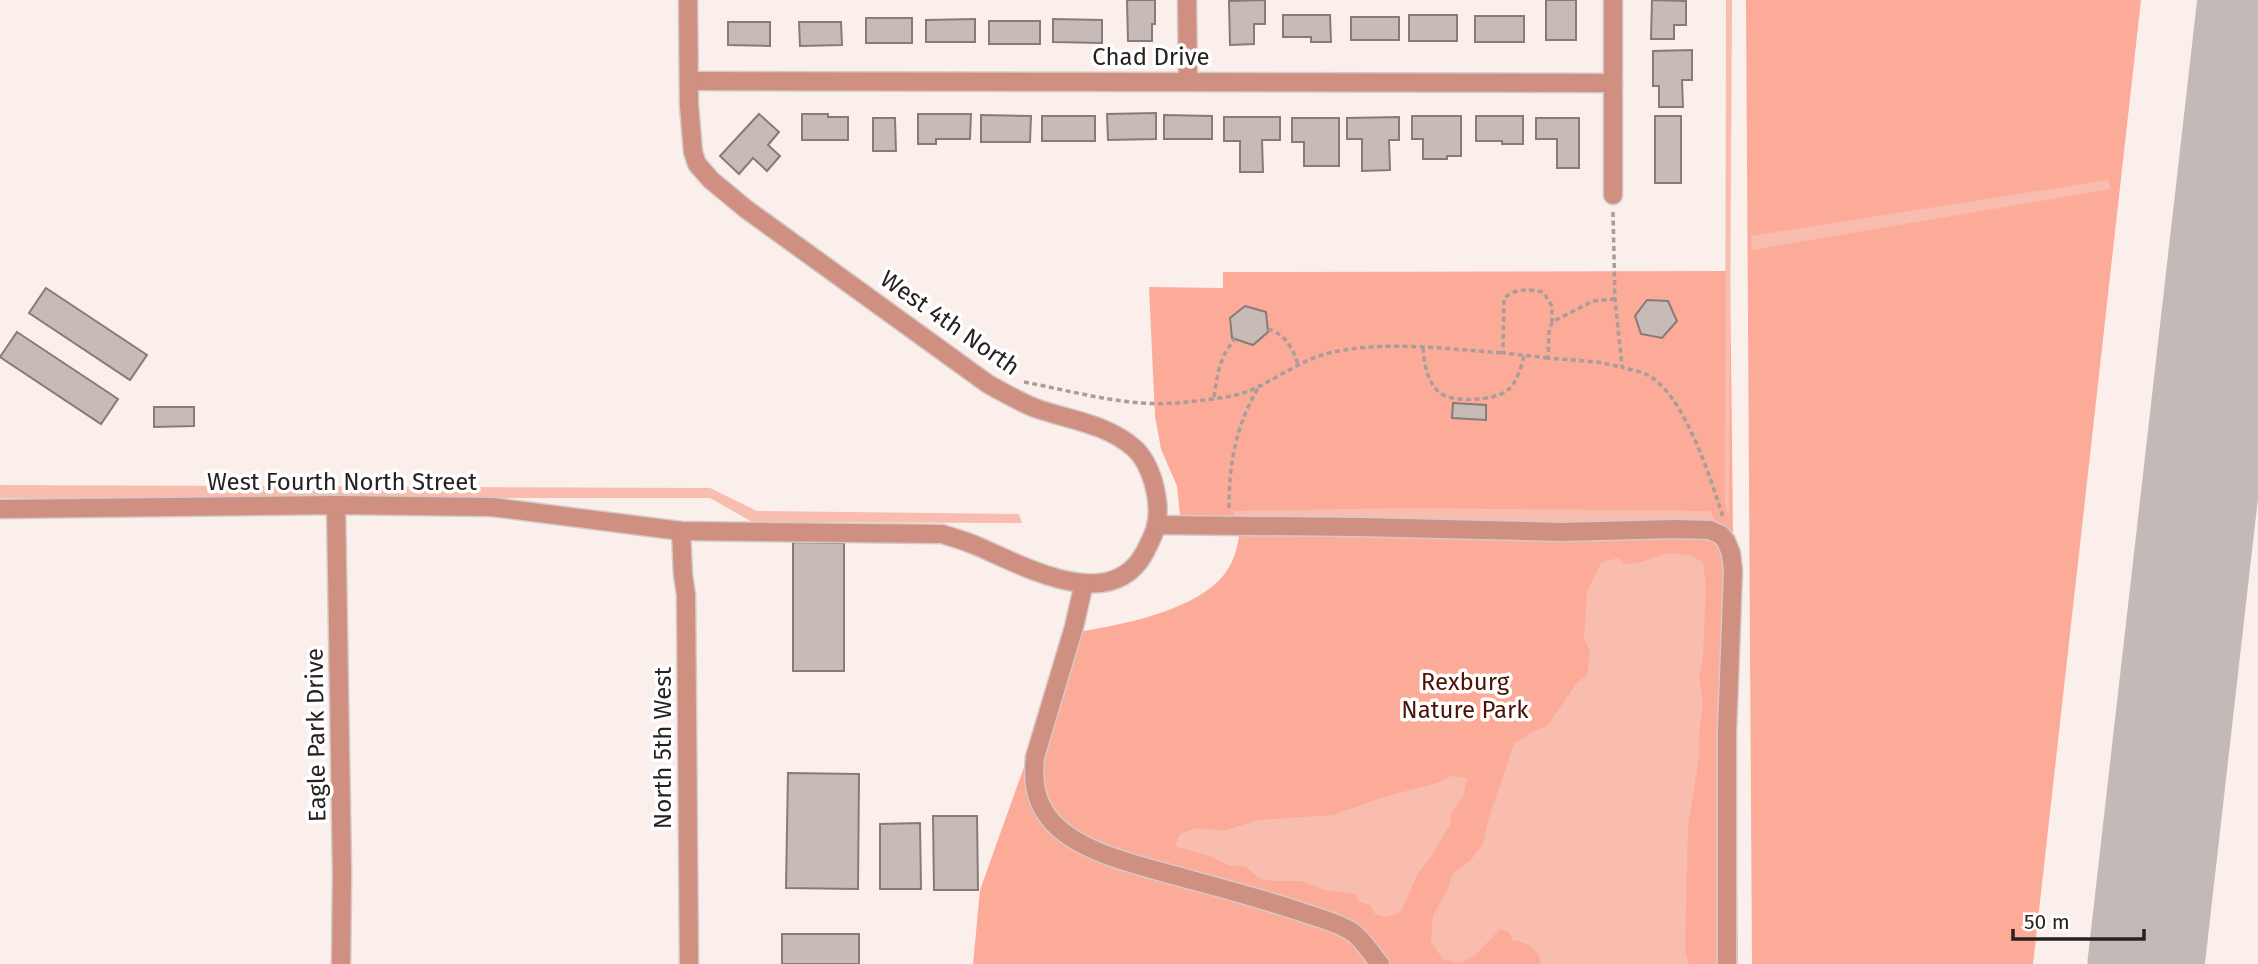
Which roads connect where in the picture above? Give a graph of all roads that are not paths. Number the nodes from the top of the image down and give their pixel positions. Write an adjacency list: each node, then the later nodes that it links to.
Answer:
1 (688, 0): 4 (street)
2 (1187, 0): 5 (street)
3 (1613, 0): 6 (street)
4 (689, 81): 5 (street, Chad Drive); 10 (street, West 4th North)
5 (1188, 81): 6 (street, Chad Drive)
6 (1613, 83): 7 (street)
7 (1613, 195)
8 (336, 505): 9 (street, West Fourth North Street); 11 (street, West Fourth North Street); 13 (street, Eagle Park Drive)
9 (0, 509)
10 (1156, 525): 12 (street, West 4th North); 16 (street)
11 (681, 531): 12 (street, West 4th North); 14 (street, North 5th West)
12 (1084, 583): 15 (street)
13 (341, 964)
14 (689, 964)
15 (1380, 964)
16 (1727, 964)

